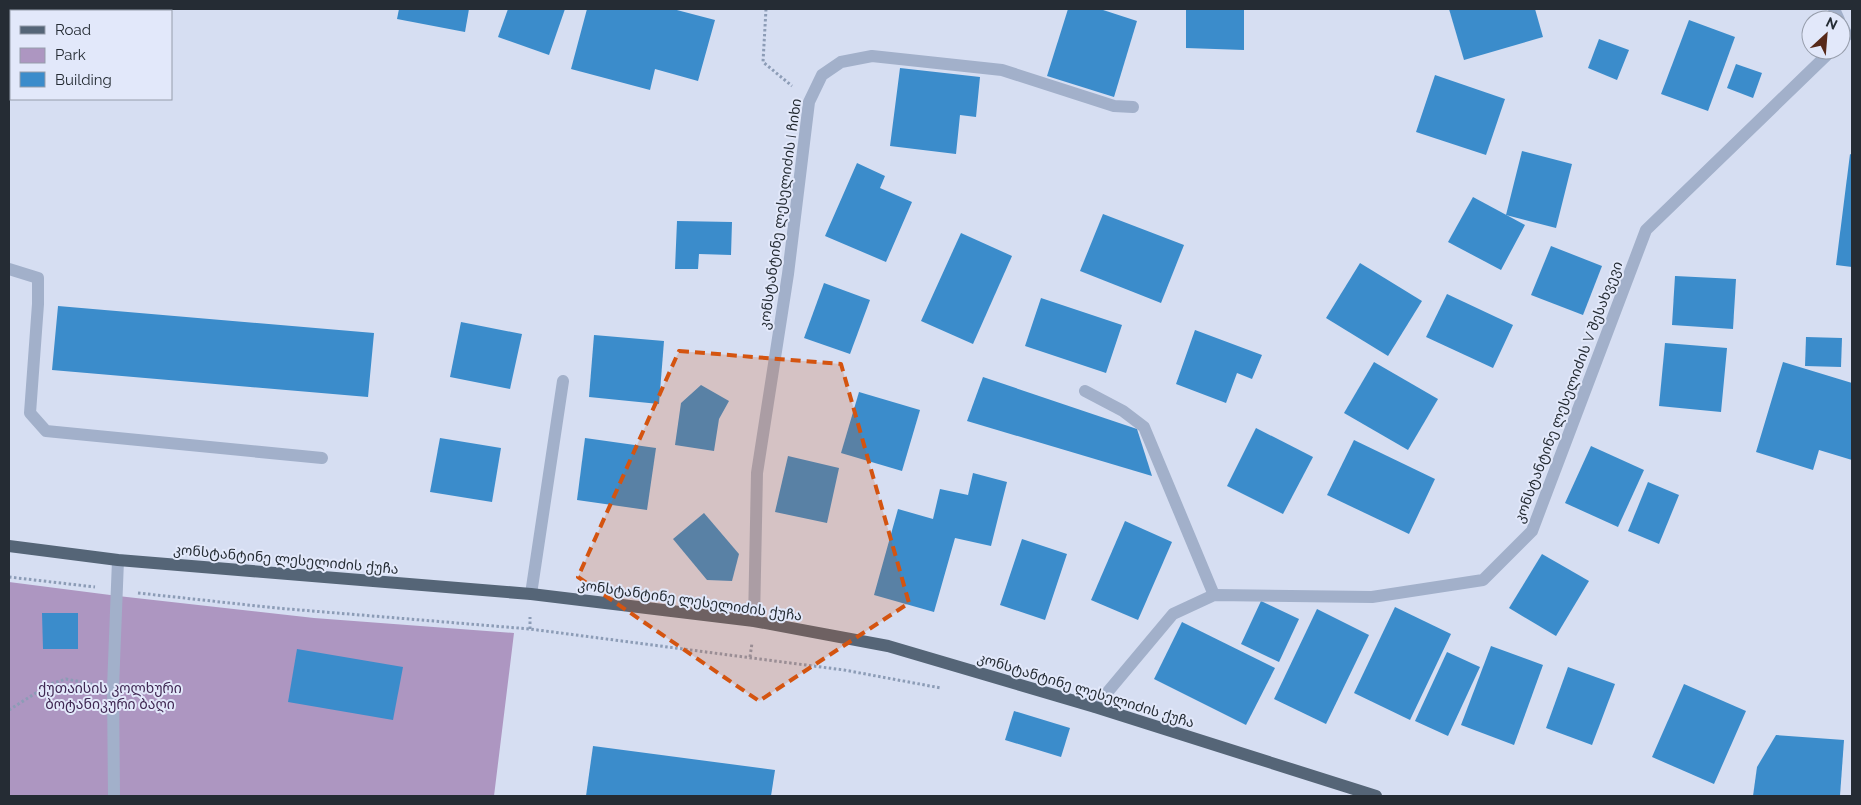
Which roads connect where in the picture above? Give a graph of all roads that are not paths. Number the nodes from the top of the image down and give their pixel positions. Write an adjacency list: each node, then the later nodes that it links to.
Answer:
1 (1822, 60): 10 (street, კონსტანტინე ლესელიძის V შესახვევი)
2 (1133, 107): 11 (street, კონსტანტინე ლესელიძის I ჩიხი)
3 (9, 269): 6 (street)
4 (564, 380): 9 (street)
5 (1085, 391): 10 (street)
6 (322, 458)
7 (9, 546): 8 (main road, კონსტანტინე ლესელიძის ქუჩა)
8 (118, 560): 9 (main road, კონსტანტინე ლესელიძის ქუჩა); 13 (street)
9 (531, 594): 11 (main road, კონსტანტინე ლესელიძის ქუჩა)
10 (1214, 595): 12 (street, კონსტანტინე ლესელიძის V შესახვევი)
11 (754, 621): 12 (main road, კონსტანტინე ლესელიძის ქუჩა)
12 (1095, 707): 14 (main road, კონსტანტინე ლესელიძის ქუჩა)
13 (114, 796)
14 (1376, 796)

